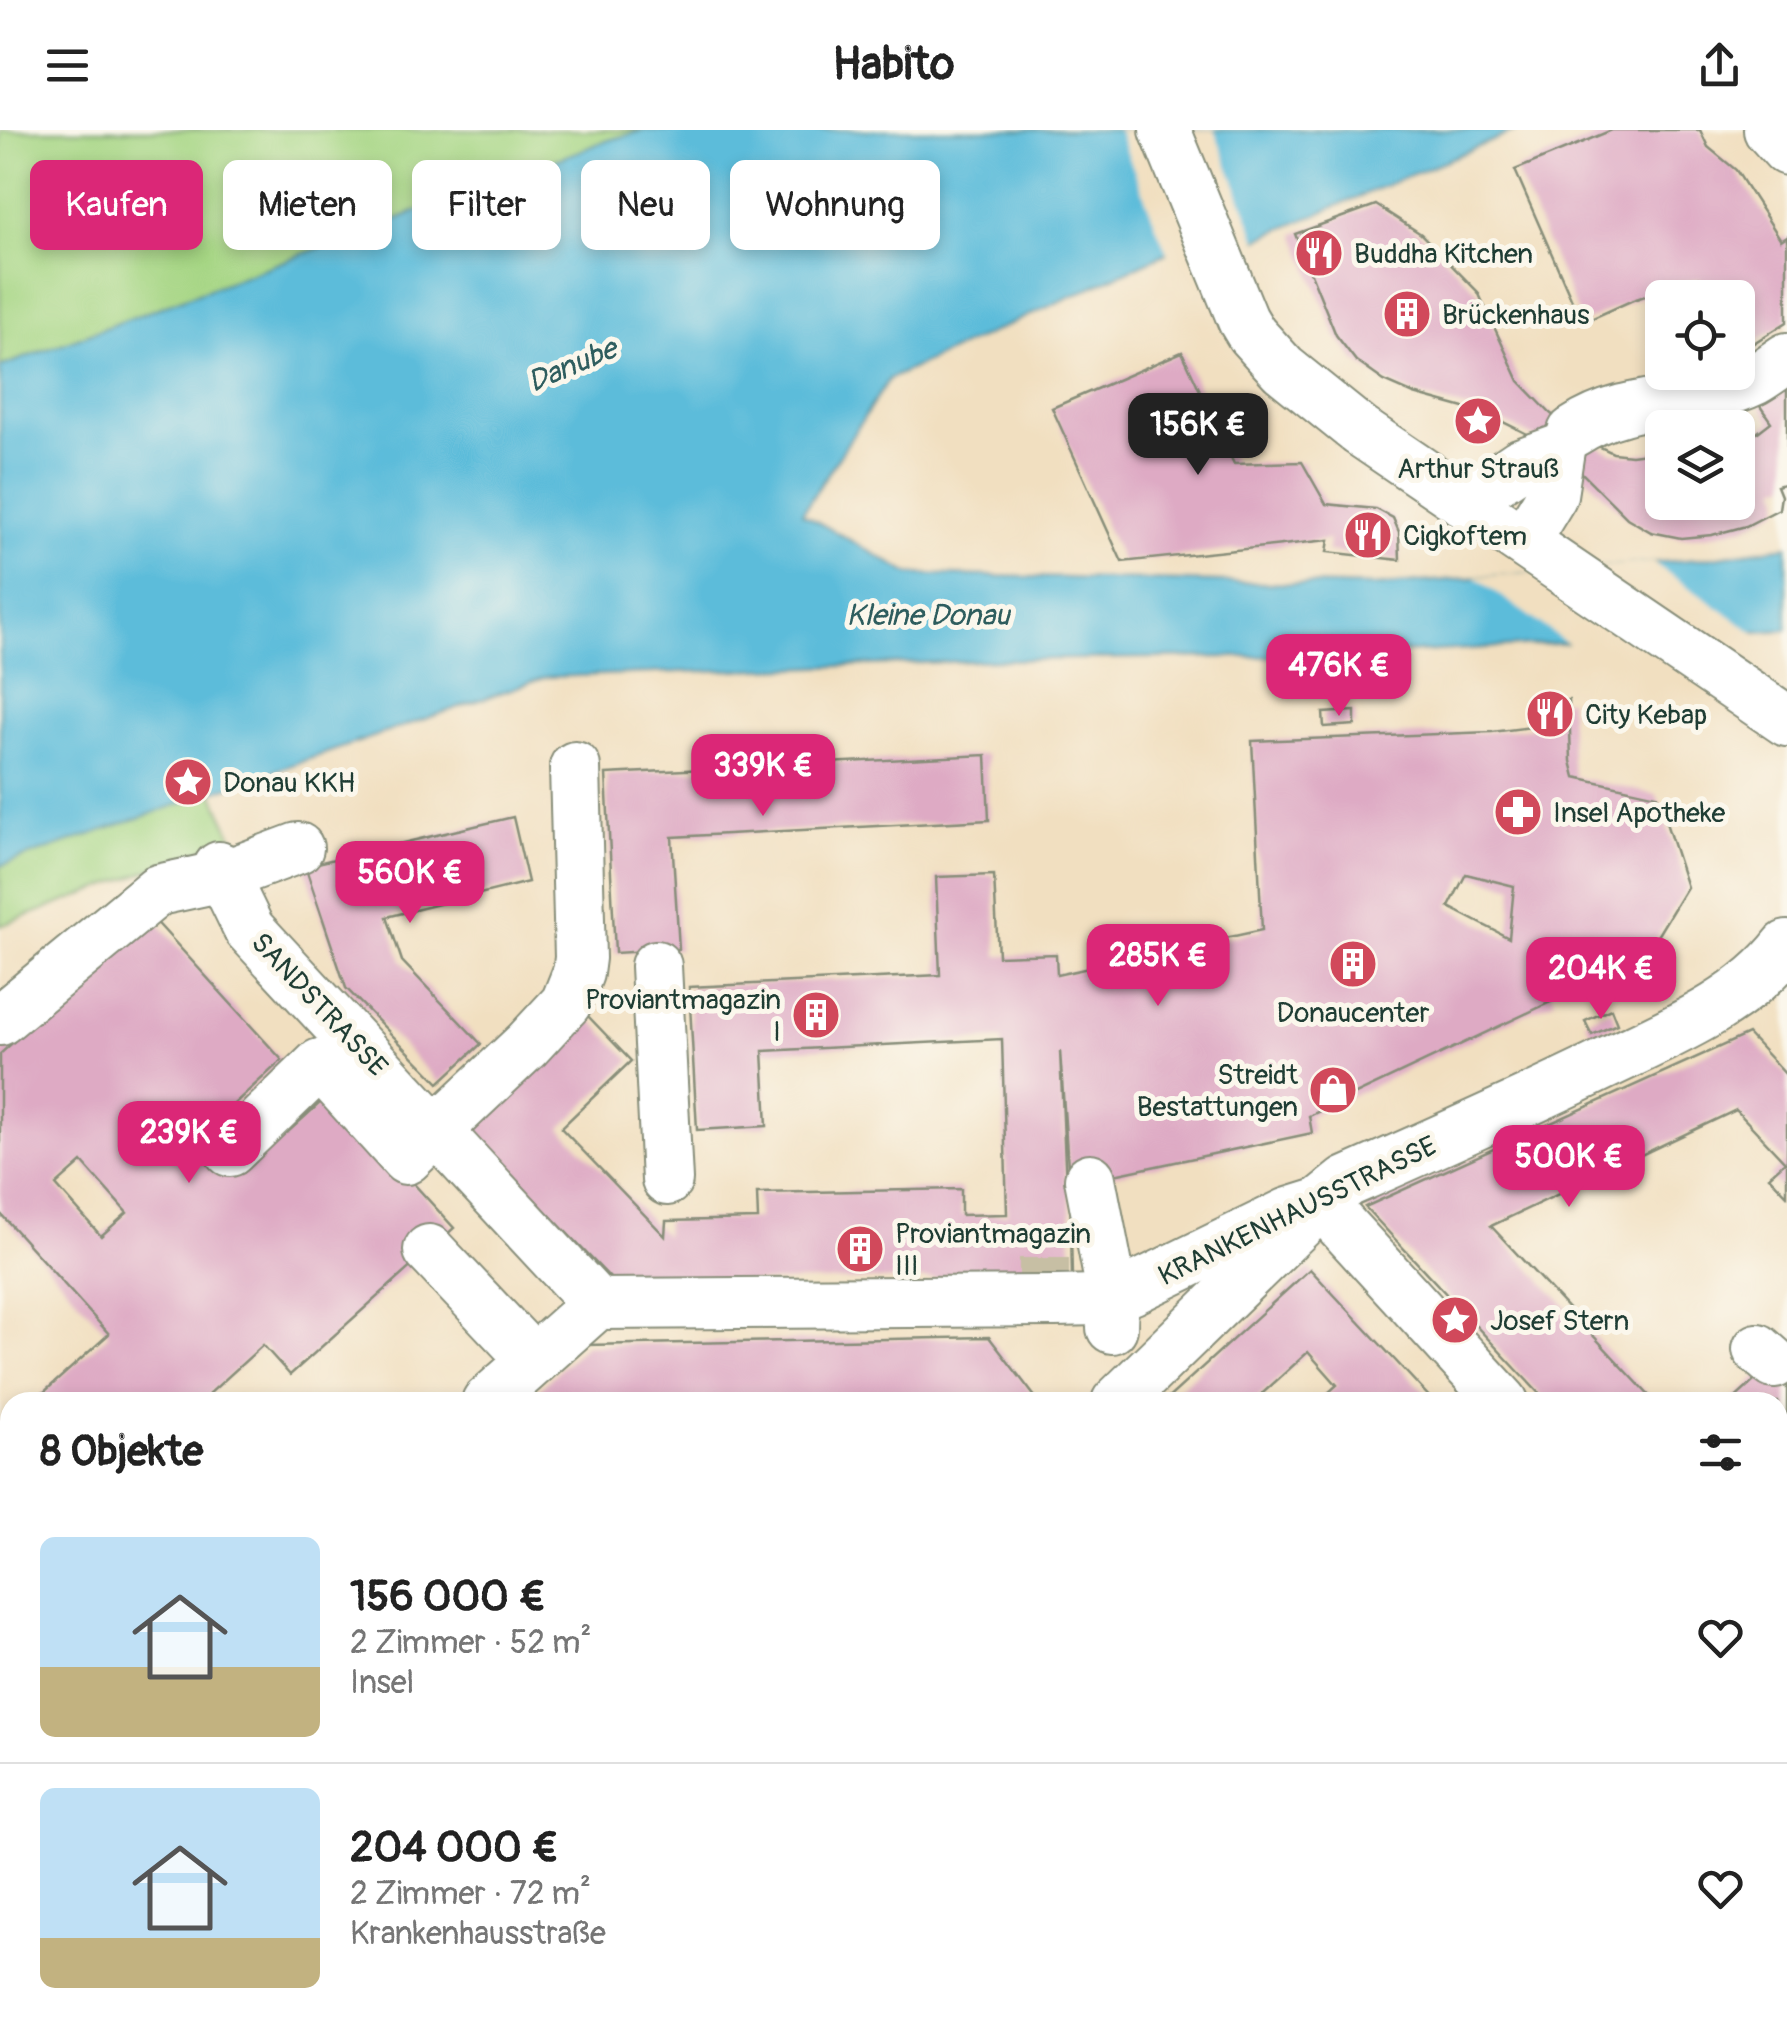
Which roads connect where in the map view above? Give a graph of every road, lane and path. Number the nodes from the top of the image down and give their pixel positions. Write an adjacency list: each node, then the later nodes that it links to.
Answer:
1 (1165, 130): 6 (street)
2 (1769, 130): 3 (street)
3 (1787, 150)
4 (1787, 358): 5 (street)
5 (1573, 432)
6 (1464, 502): 7 (street); 7 (street)
7 (1536, 551): 8 (street)
8 (1787, 722)
9 (575, 767): 15 (street)
10 (298, 848): 11 (street)
11 (221, 872): 14 (street); 15 (street, SANDSTRASSE)
12 (1787, 946): 19 (street, KRANKENHAUSSTRASSE)
13 (656, 966): 18 (street)
14 (0, 1020)
15 (437, 1129): 16 (street); 22 (street, SANDSTRASSE)
16 (230, 1151)
17 (1102, 1177): 21 (street)
18 (667, 1180)
19 (1321, 1203): 21 (street, KRANKENHAUSSTRASSE); 24 (street); 26 (street)
20 (430, 1250): 23 (street)
21 (1124, 1303): 22 (street); 24 (street)
22 (597, 1304): 23 (street)
23 (533, 1360): 25 (street)
24 (1134, 1387)
25 (498, 1392)
26 (1494, 1392)

